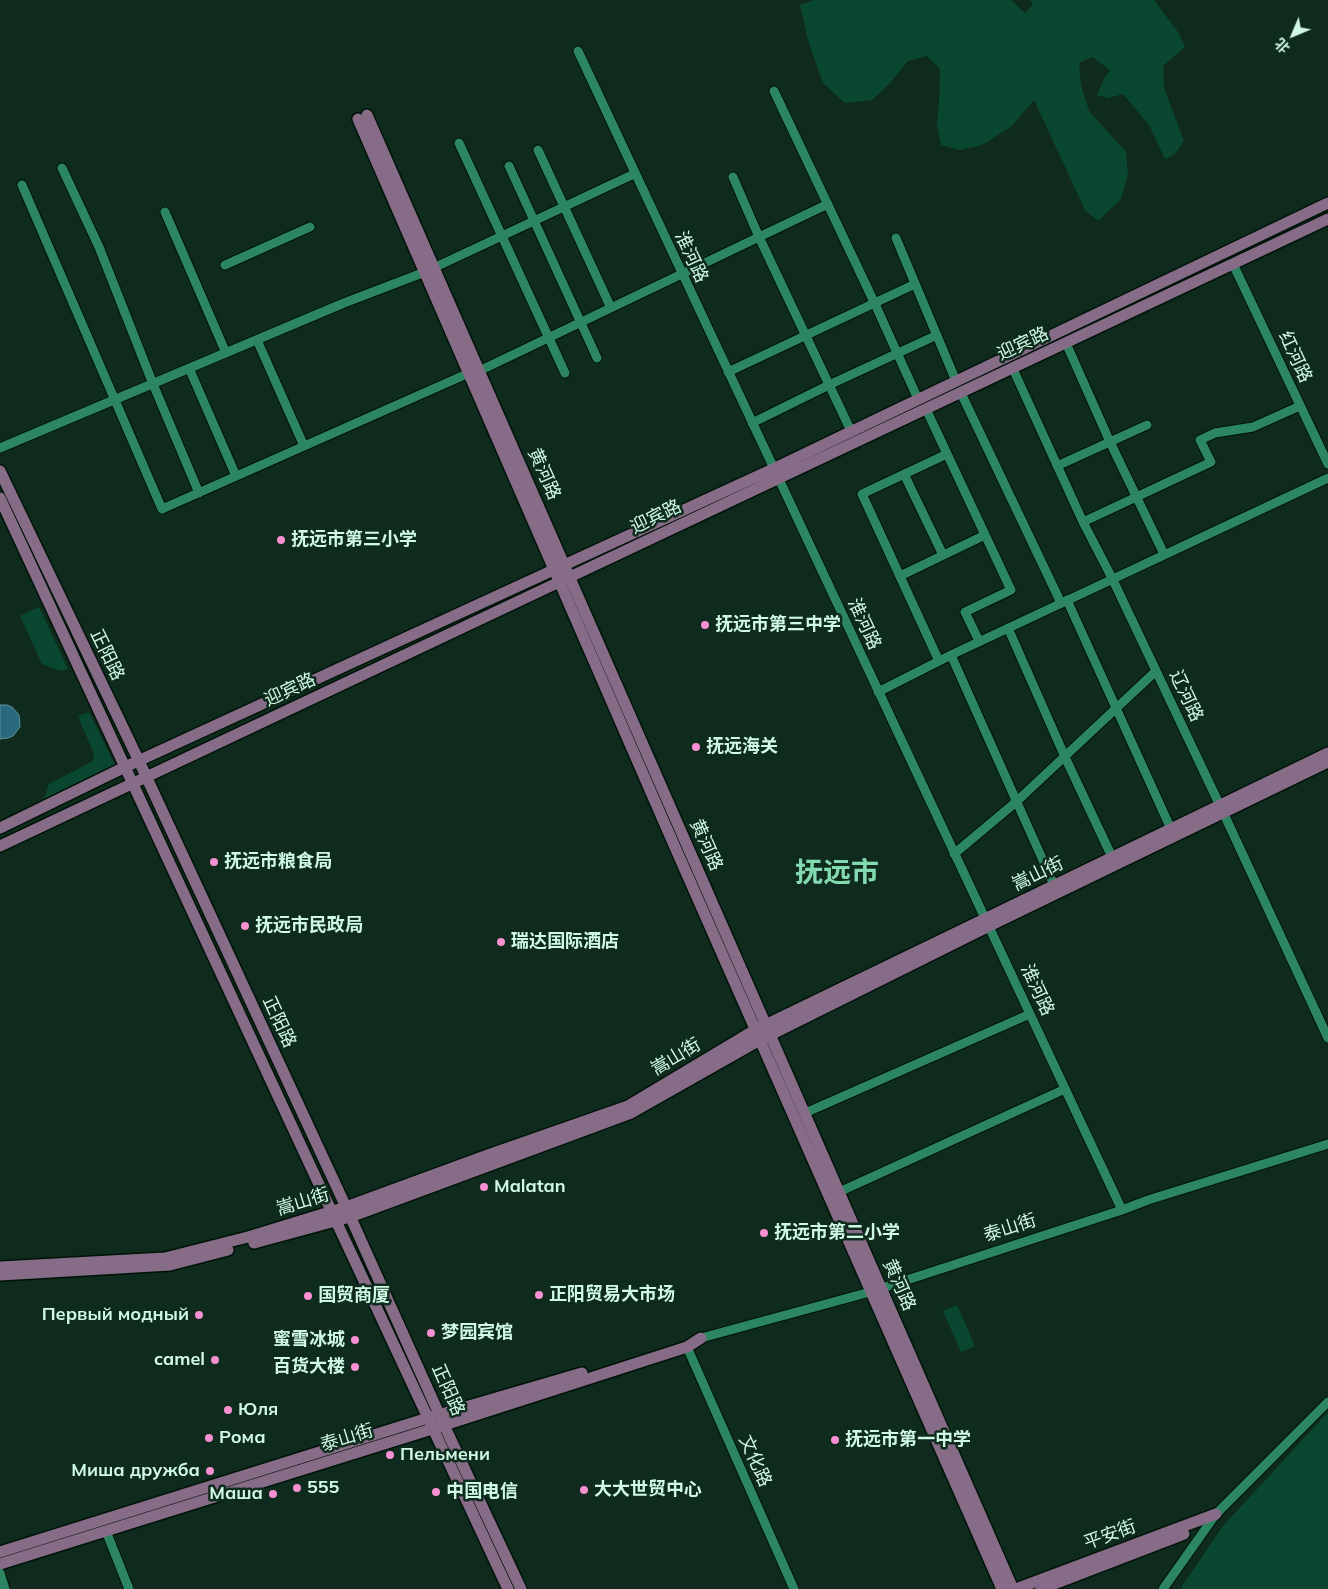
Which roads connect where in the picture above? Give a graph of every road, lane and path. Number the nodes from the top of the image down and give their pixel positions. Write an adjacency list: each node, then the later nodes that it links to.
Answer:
1 (578, 51): 8 (street, 淮河路)
2 (774, 91): 12 (street)
3 (363, 117): 23 (main road, 黄河路)
4 (459, 143): 18 (street)
5 (538, 150): 13 (street)
6 (509, 166): 16 (street)
7 (62, 168): 43 (street)
8 (634, 174): 13 (street); 24 (street, 淮河路)
9 (733, 177): 19 (street)
10 (22, 185): 46 (street)
11 (1328, 203): 42 (main road, 迎宾路)
12 (828, 204): 19 (street); 26 (street)
13 (565, 207): 16 (street); 27 (street)
14 (164, 212): 34 (street)
15 (1328, 219): 21 (main road, 迎宾路)
16 (534, 222): 18 (street); 28 (street)
17 (310, 227): 22 (street)
18 (503, 237): 23 (street); 31 (street)
19 (759, 237): 24 (street); 29 (street)
20 (896, 238): 25 (street)
21 (1233, 264): 33 (main road, 迎宾路); 48 (street, 红河路)
22 (226, 265)
23 (430, 270): 32 (street); 39 (main road, 黄河路)
24 (682, 274): 27 (street); 40 (street, 淮河路)
25 (915, 284): 26 (street); 30 (street)
26 (875, 304): 29 (street); 35 (street)
27 (611, 308): 28 (street)
28 (581, 322): 31 (street); 36 (street)
29 (806, 335): 40 (street); 44 (street)
30 (937, 335): 35 (street); 42 (street)
31 (548, 338): 39 (street); 41 (street)
32 (257, 340): 34 (street); 54 (street)
33 (1066, 343): 38 (main road, 迎宾路); 53 (street)
34 (226, 352): 37 (street)
35 (897, 354): 44 (street); 47 (street)
36 (597, 358)
37 (189, 368): 43 (street); 62 (street)
38 (1013, 369): 45 (main road, 迎宾路); 58 (street, 辽河路)
39 (474, 372): 54 (street); 71 (main road, 黄河路)
40 (728, 372): 50 (street, 淮河路)
41 (565, 373)
42 (956, 381): 47 (main road, 迎宾路)
43 (153, 384): 46 (street); 64 (street)
44 (829, 385): 50 (street); 52 (street)
45 (961, 393): 49 (main road, 迎宾路); 75 (street)
46 (116, 399): 55 (street); 64 (street)
47 (918, 399): 52 (main road, 迎宾路)
48 (1300, 406): 57 (street, 红河路); 66 (street)
49 (926, 409): 56 (street); 60 (main road, 迎宾路)
50 (752, 423): 60 (street, 淮河路)
51 (1147, 425): 53 (street)
52 (851, 431): 60 (main road, 迎宾路)
53 (1110, 442): 58 (street); 66 (street)
54 (304, 446): 62 (street)
55 (0, 448)
56 (947, 454): 61 (street); 68 (street)
57 (1328, 464)
58 (1057, 466): 67 (street, 辽河路)
59 (0, 472): 85 (main road, 正阳路)
60 (775, 473): 71 (main road, 迎宾路); 74 (main road, 迎宾路); 81 (street, 淮河路)
61 (904, 474): 70 (street); 72 (street)
62 (236, 476): 64 (street)
63 (1328, 478): 69 (street)
64 (199, 493)
65 (0, 498): 87 (main road, 正阳路)
66 (1137, 498): 67 (street); 69 (street)
67 (1084, 522): 73 (street, 辽河路)
68 (985, 535): 70 (street); 77 (street)
69 (1164, 554): 73 (street)
70 (943, 555): 72 (street)
71 (560, 567): 74 (main road, 黄河路); 85 (main road, 迎宾路)
72 (900, 576): 79 (street)
73 (1112, 578): 75 (street); 80 (street, 辽河路)
74 (565, 580): 88 (main road, 迎宾路); 100 (main road, 黄河路)
75 (1064, 601): 76 (street); 82 (street)
76 (1008, 628): 77 (street); 84 (street)
77 (979, 641): 78 (street)
78 (951, 655): 79 (street); 90 (street)
79 (939, 661): 81 (street)
80 (1156, 671): 82 (street); 91 (street, 辽河路)
81 (878, 692): 95 (street, 淮河路)
82 (1117, 710): 84 (street); 93 (street)
83 (1328, 753): 91 (main road, 嵩山街)
84 (1065, 757): 90 (street); 96 (street)
85 (139, 760): 87 (main road, 迎宾路); 88 (main road, 正阳路)
86 (1328, 762): 91 (main road, 嵩山街)
87 (126, 767): 89 (main road, 正阳路); 92 (main road, 迎宾路)
88 (146, 777): 89 (main road, 迎宾路); 107 (main road, 正阳路)
89 (133, 783): 94 (main road, 迎宾路); 108 (main road, 正阳路)
90 (1016, 802): 95 (street); 97 (street)
91 (1221, 809): 93 (main road, 嵩山街); 98 (main road, 嵩山街); 101 (street, 辽河路)
92 (0, 828)
93 (1171, 828): 96 (main road, 嵩山街)
94 (0, 846)
95 (954, 854): 98 (street, 淮河路)
96 (1112, 857): 97 (main road, 嵩山街)
97 (1054, 885): 98 (main road, 嵩山街)
98 (987, 923): 99 (street, 淮河路); 100 (main road, 嵩山街)
99 (1030, 1014): 102 (street, 淮河路); 103 (street)
100 (763, 1032): 103 (main road, 黄河路); 107 (main road, 嵩山街); 111 (main road, 黄河路)
101 (1328, 1038)
102 (1065, 1089): 105 (street); 106 (street, 淮河路)
103 (804, 1113): 105 (main road, 黄河路)
104 (1328, 1144): 106 (street, 泰山街)
105 (839, 1192): 111 (main road, 黄河路)
106 (1122, 1210): 111 (street, 泰山街)
107 (348, 1212): 108 (main road, 嵩山街); 115 (main road, 正阳路)
108 (334, 1216): 109 (main road, 嵩山街); 110 (main road, 嵩山街); 116 (main road, 正阳路)
109 (0, 1266)
110 (0, 1275)
111 (876, 1290): 112 (street, 泰山街); 128 (main road, 黄河路); 129 (main road, 黄河路)
112 (701, 1338): 113 (main road, 泰山街); 115 (main road, 泰山街)
113 (687, 1347): 115 (main road, 泰山街); 127 (street, 文化路)
114 (1328, 1402): 117 (street)
115 (442, 1420): 116 (main road, 泰山街); 126 (main road, 正阳路)
116 (430, 1424): 119 (main road, 泰山街); 120 (main road, 泰山街); 125 (main road, 正阳路)
117 (1216, 1514): 118 (street); 129 (main road, 平安街)
118 (1208, 1525): 130 (main road, 平安街); 131 (street)
119 (106, 1531): 121 (main road, 泰山街); 124 (street)
120 (0, 1552)
121 (0, 1564)
122 (0, 1572): 123 (street)
123 (5, 1589)
124 (129, 1589)
125 (508, 1589)
126 (521, 1589)
127 (794, 1589)
128 (1002, 1589)
129 (1015, 1589)
130 (1040, 1589)
131 (1163, 1589)

